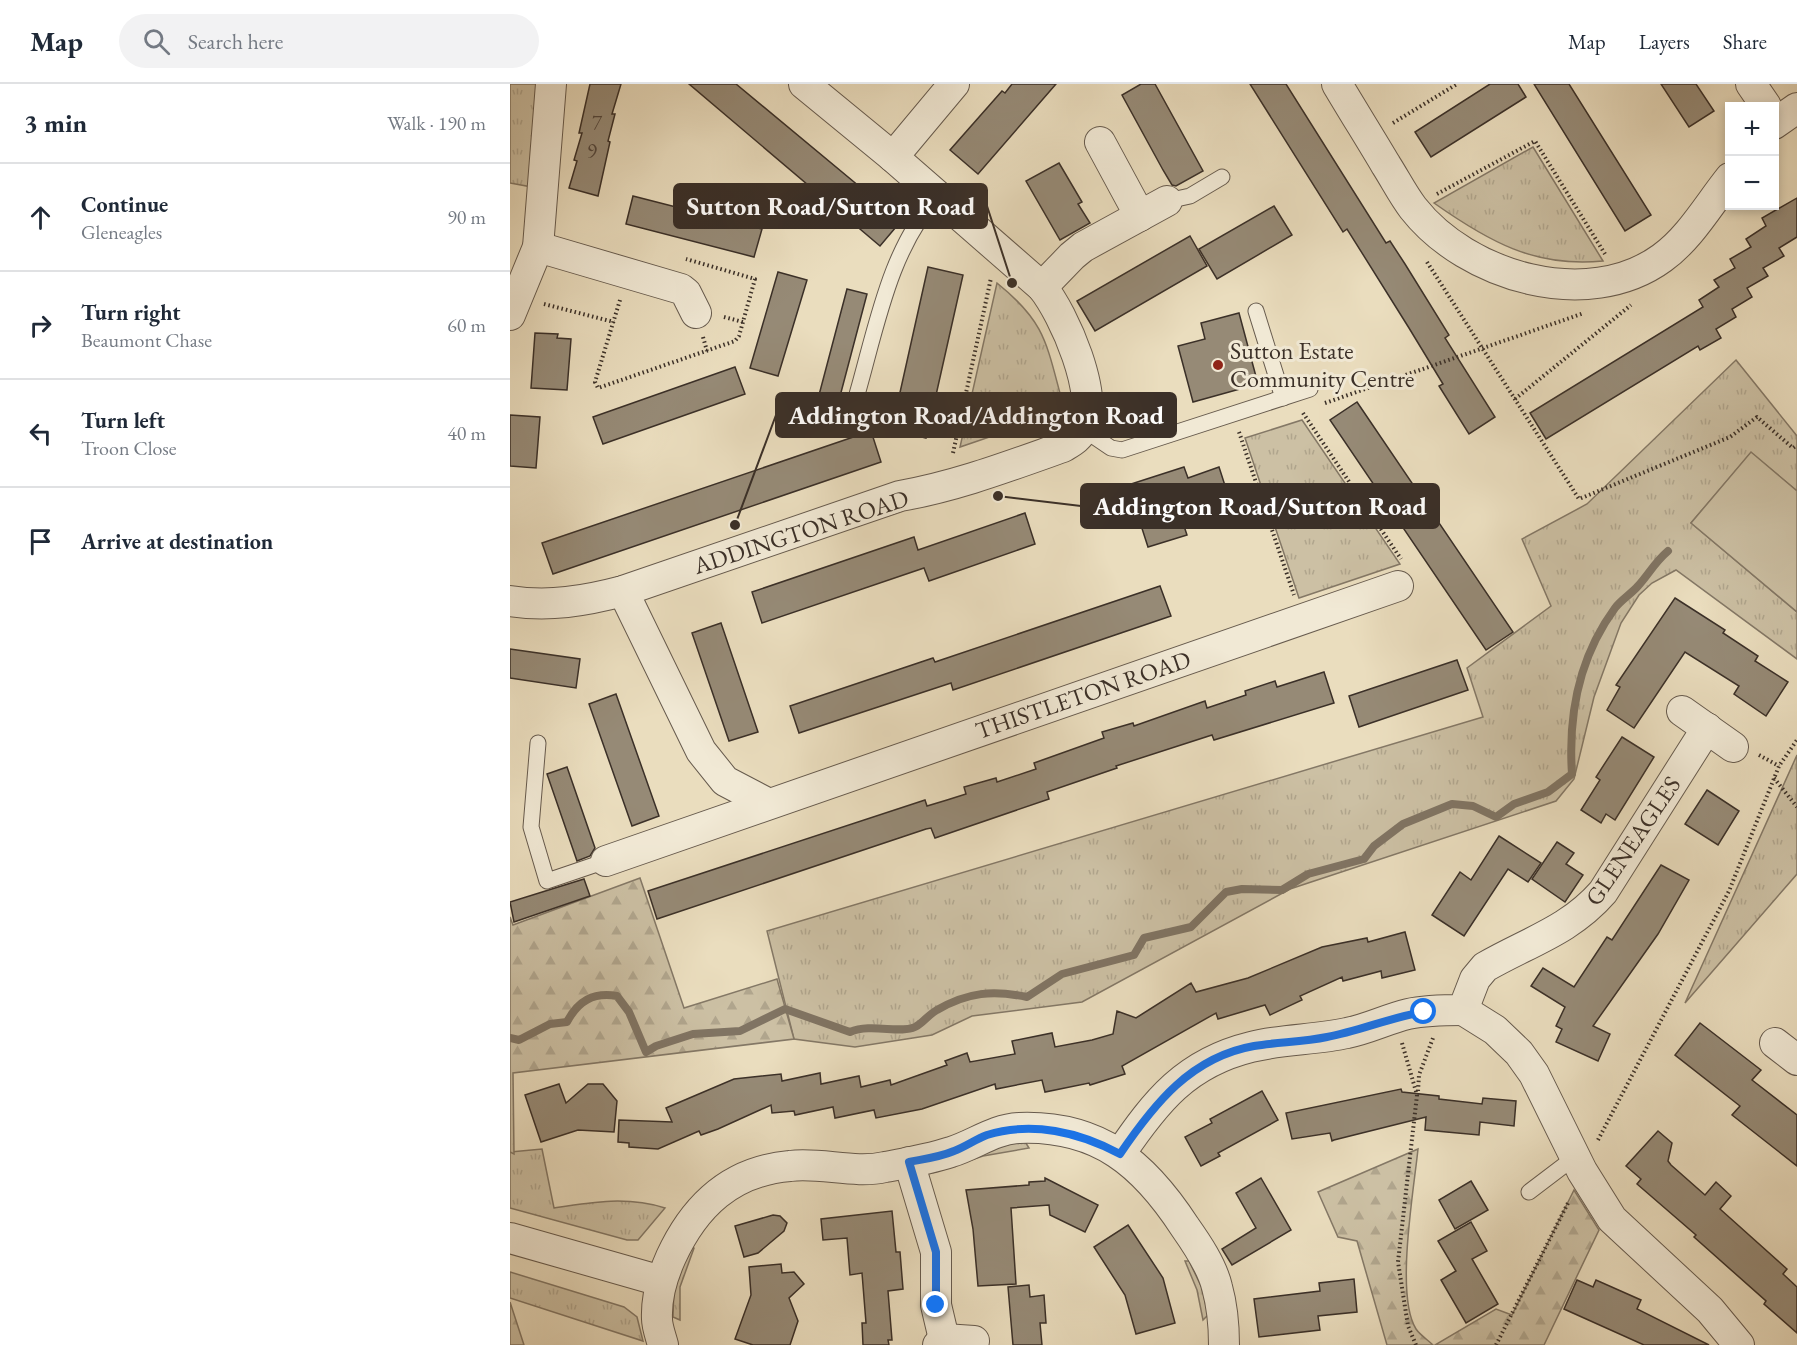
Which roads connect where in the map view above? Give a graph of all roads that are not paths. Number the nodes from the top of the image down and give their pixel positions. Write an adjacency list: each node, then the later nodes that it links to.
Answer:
1 (551, 84): 14 (street)
2 (804, 84): 8 (street)
3 (954, 84): 8 (street)
4 (1336, 84): 10 (street)
5 (1751, 84): 6 (street)
6 (1766, 102)
7 (1100, 142): 13 (street)
8 (893, 157): 11 (street)
9 (1222, 177): 12 (lane)
10 (1725, 184)
11 (938, 196): 15 (street); 20 (lane)
12 (1167, 201): 13 (street)
13 (1140, 216): 15 (street)
14 (538, 247): 16 (street); 18 (street)
15 (1042, 287): 22 (street)
16 (514, 306)
17 (1256, 311): 21 (lane)
18 (696, 312)
19 (1310, 389): 21 (lane)
20 (856, 398)
21 (1283, 398): 22 (lane)
22 (1083, 429): 24 (street, ADDINGTON ROAD)
23 (1401, 575): 30 (street, THISTLETON ROAD)
24 (623, 591): 25 (street, ADDINGTON ROAD); 30 (street)
25 (510, 601)
26 (1682, 711): 27 (street)
27 (1707, 728): 29 (street); 32 (street, GLENEAGLES)
28 (538, 743): 31 (lane)
29 (1733, 747)
30 (767, 803): 31 (street, THISTLETON ROAD)
31 (606, 861)
32 (1454, 1010): 33 (street); 35 (street)
33 (1120, 1154): 34 (street); 42 (street)
34 (909, 1162): 38 (street); 40 (street)
35 (1579, 1164): 36 (lane); 43 (street)
36 (1529, 1192)
37 (510, 1238): 38 (street)
38 (661, 1281): 41 (street)
39 (974, 1341): 40 (street)
40 (941, 1342)
41 (663, 1345)
42 (1224, 1345)
43 (1739, 1345)

